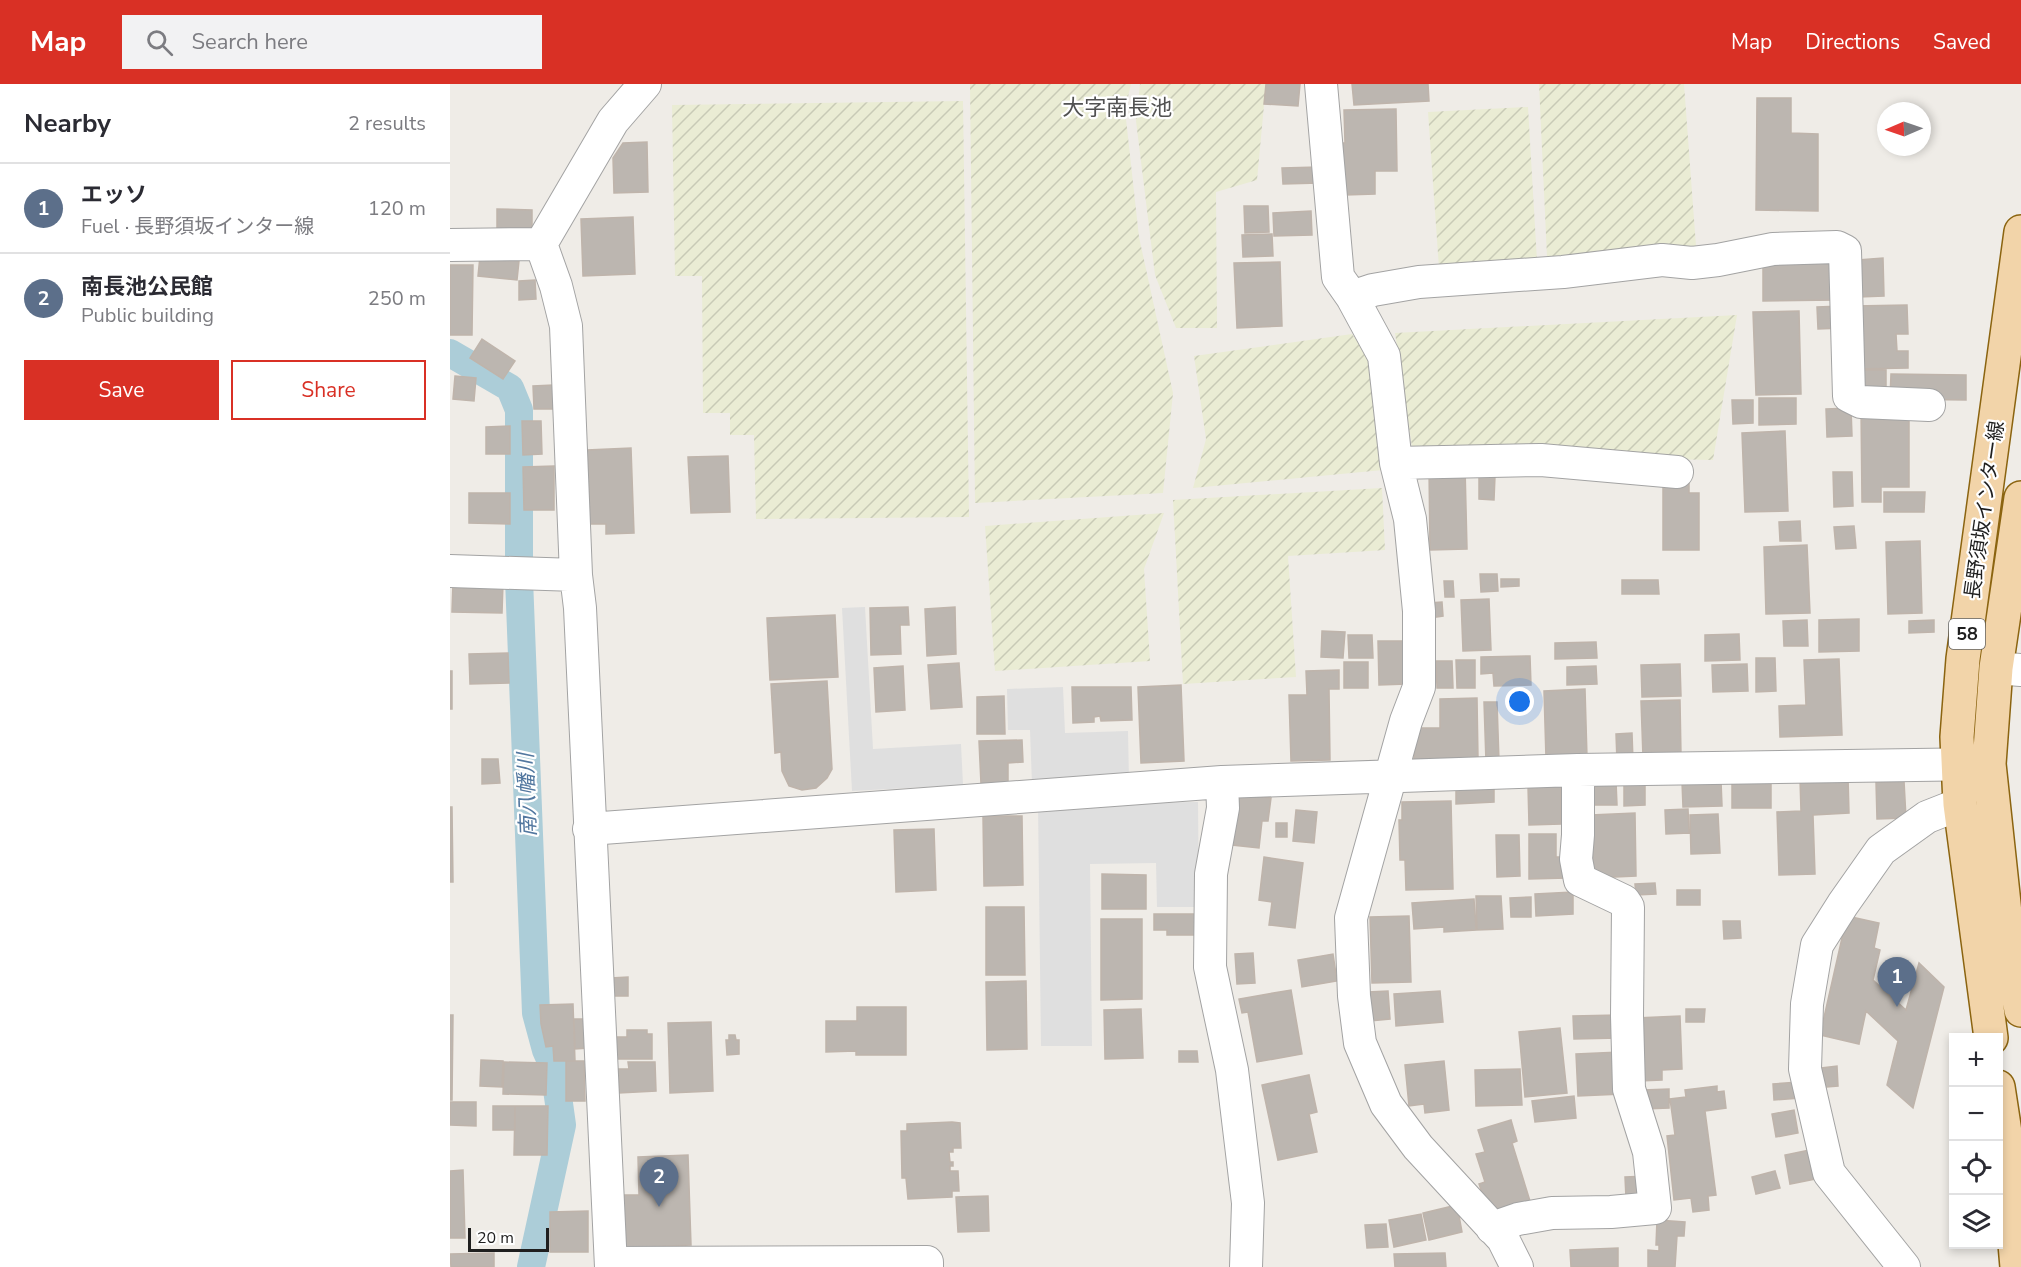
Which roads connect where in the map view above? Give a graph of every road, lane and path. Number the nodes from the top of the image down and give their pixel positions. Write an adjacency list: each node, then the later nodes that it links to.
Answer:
1 (645, 84): 4 (street)
2 (1321, 84): 6 (street)
3 (2021, 232): 14 (main road, 長野須坂インター線 / 58)
4 (541, 244): 5 (street); 12 (street)
5 (450, 245)
6 (1352, 297): 7 (street); 8 (street)
7 (1929, 405)
8 (1396, 462): 9 (street); 16 (street)
9 (1677, 472)
10 (2021, 498): 13 (main road, 長野須坂インター線 / 58)
11 (450, 571): 12 (street)
12 (576, 575): 19 (street)
13 (2008, 669): 14 (main road, 長野須坂インター線 / 58)
14 (1973, 764): 15 (street); 18 (main road, 長野須坂インター線 / 58); 20 (main road, 長野須坂インター線 / 58)
15 (1578, 770): 16 (street); 23 (street)
16 (1391, 775): 17 (street); 23 (street)
17 (1222, 782): 19 (street); 26 (street)
18 (1960, 804): 21 (main road, 長野須坂インター線 / 58); 28 (street)
19 (589, 829): 24 (street)
20 (2021, 1010)
21 (1990, 1033)
22 (2003, 1120): 29 (main road)
23 (1492, 1228): 27 (street)
24 (611, 1265): 25 (street)
25 (927, 1267)
26 (1246, 1267)
27 (1517, 1267)
28 (1904, 1267)
29 (2018, 1267)

